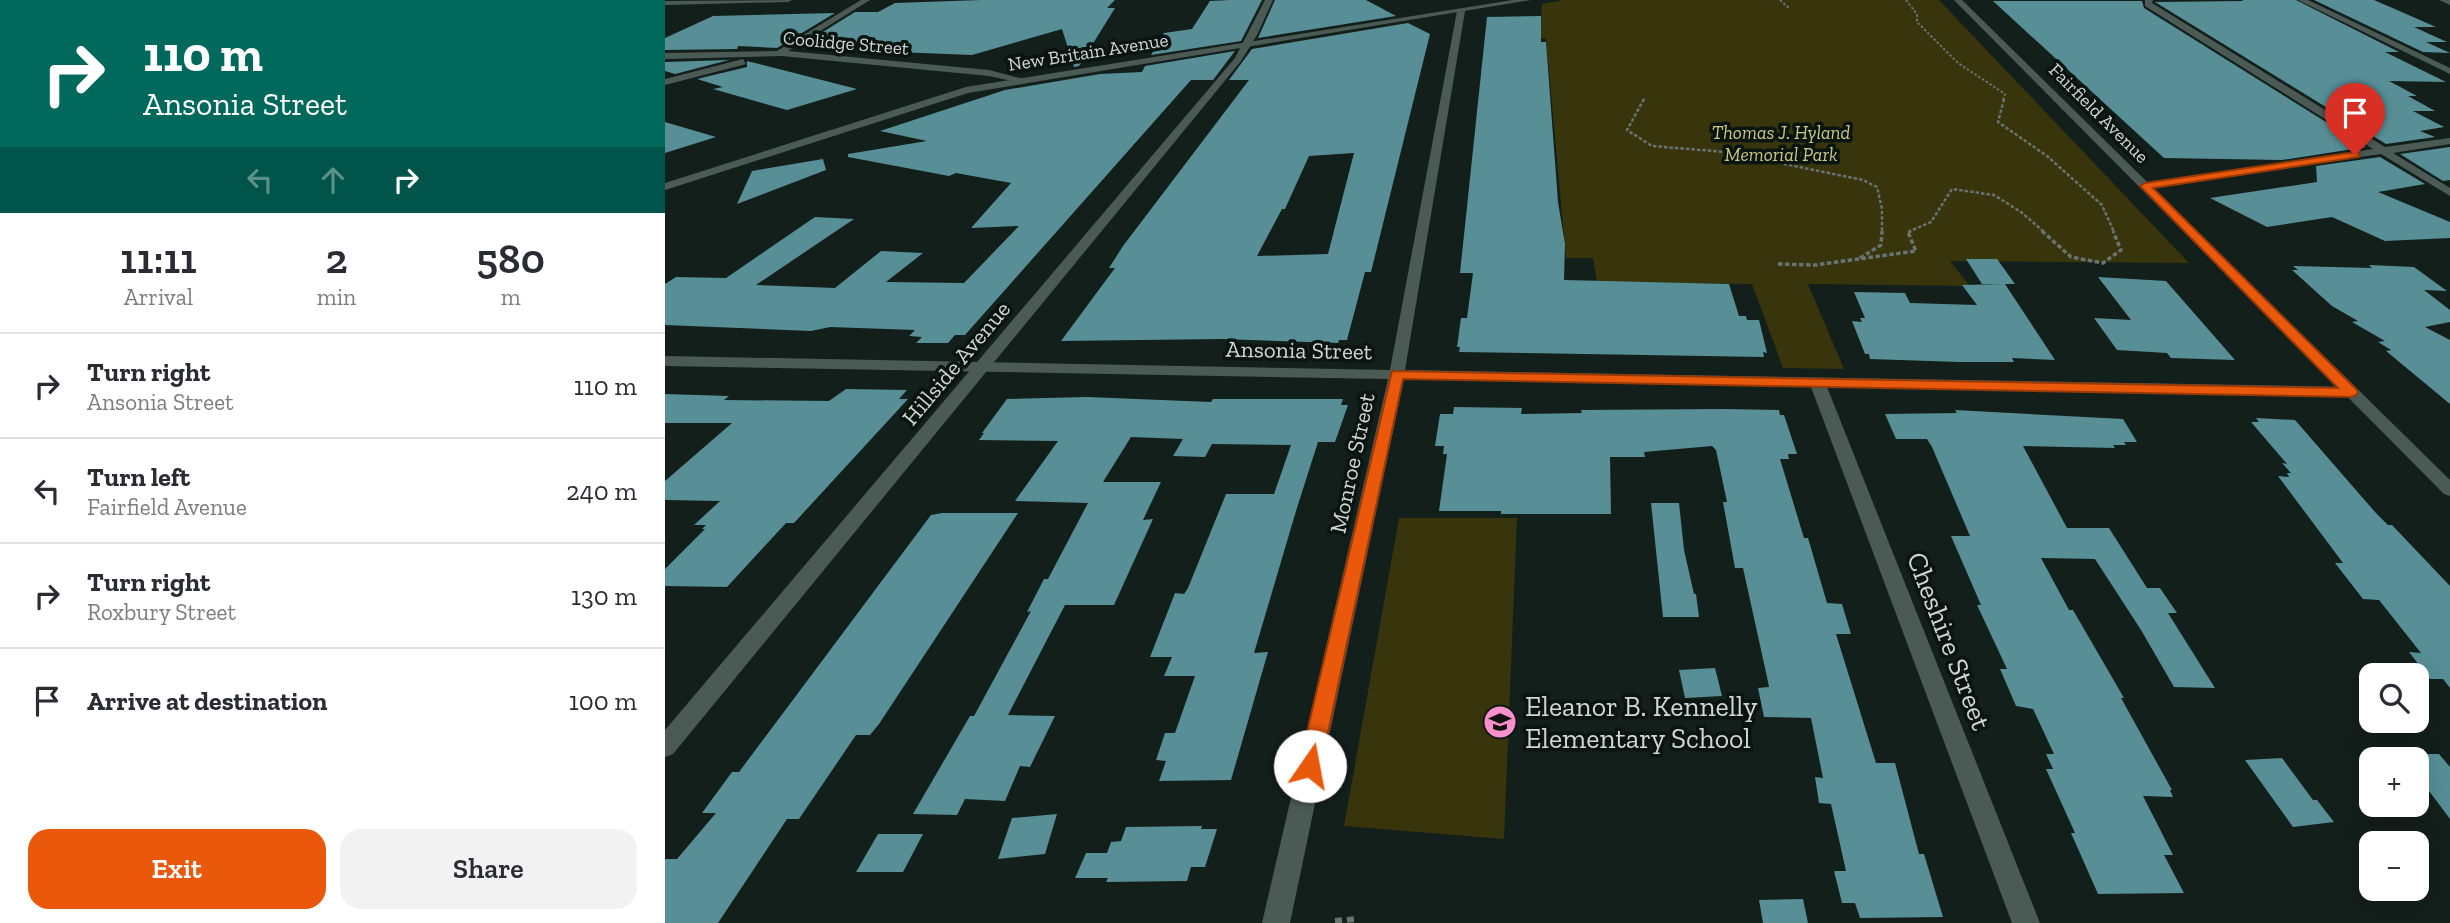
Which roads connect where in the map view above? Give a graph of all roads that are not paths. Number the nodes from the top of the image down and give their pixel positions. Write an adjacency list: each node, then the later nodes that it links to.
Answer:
1 (788, 0): 9 (street)
2 (866, 0): 13 (street)
3 (1269, 0): 12 (street, Hillside Avenue)
4 (1527, 0): 11 (street, New Britain Avenue)
5 (1958, 0): 20 (street, Fairfield Avenue)
6 (2149, 0): 19 (street)
7 (2302, 0): 15 (street)
8 (2443, 0): 10 (street)
9 (665, 2)
10 (2450, 3)
11 (1461, 11): 12 (street, New Britain Avenue); 25 (street, Monroe Street)
12 (1248, 44): 16 (street, New Britain Avenue); 24 (street, Hillside Avenue)
13 (782, 53): 14 (street, Coolidge Street); 16 (street, Coolidge Street); 17 (street)
14 (665, 56)
15 (2450, 71)
16 (1022, 80): 21 (street, New Britain Avenue)
17 (665, 82)
18 (2450, 141): 19 (street)
19 (2382, 151): 20 (street); 22 (street)
20 (2145, 186): 27 (street, Fairfield Avenue)
21 (665, 187)
22 (2450, 193)
23 (665, 361): 24 (street, Ansonia Street)
24 (982, 367): 25 (street, Ansonia Street); 29 (street, Hillside Avenue)
25 (1397, 374): 26 (street, Ansonia Street); 30 (street, Monroe Street)
26 (1817, 381): 27 (street, Ansonia Street); 31 (street, Cheshire Street)
27 (2351, 392): 28 (street, Fairfield Avenue)
28 (2450, 491)
29 (665, 747)
30 (1276, 923)
31 (2026, 923)

